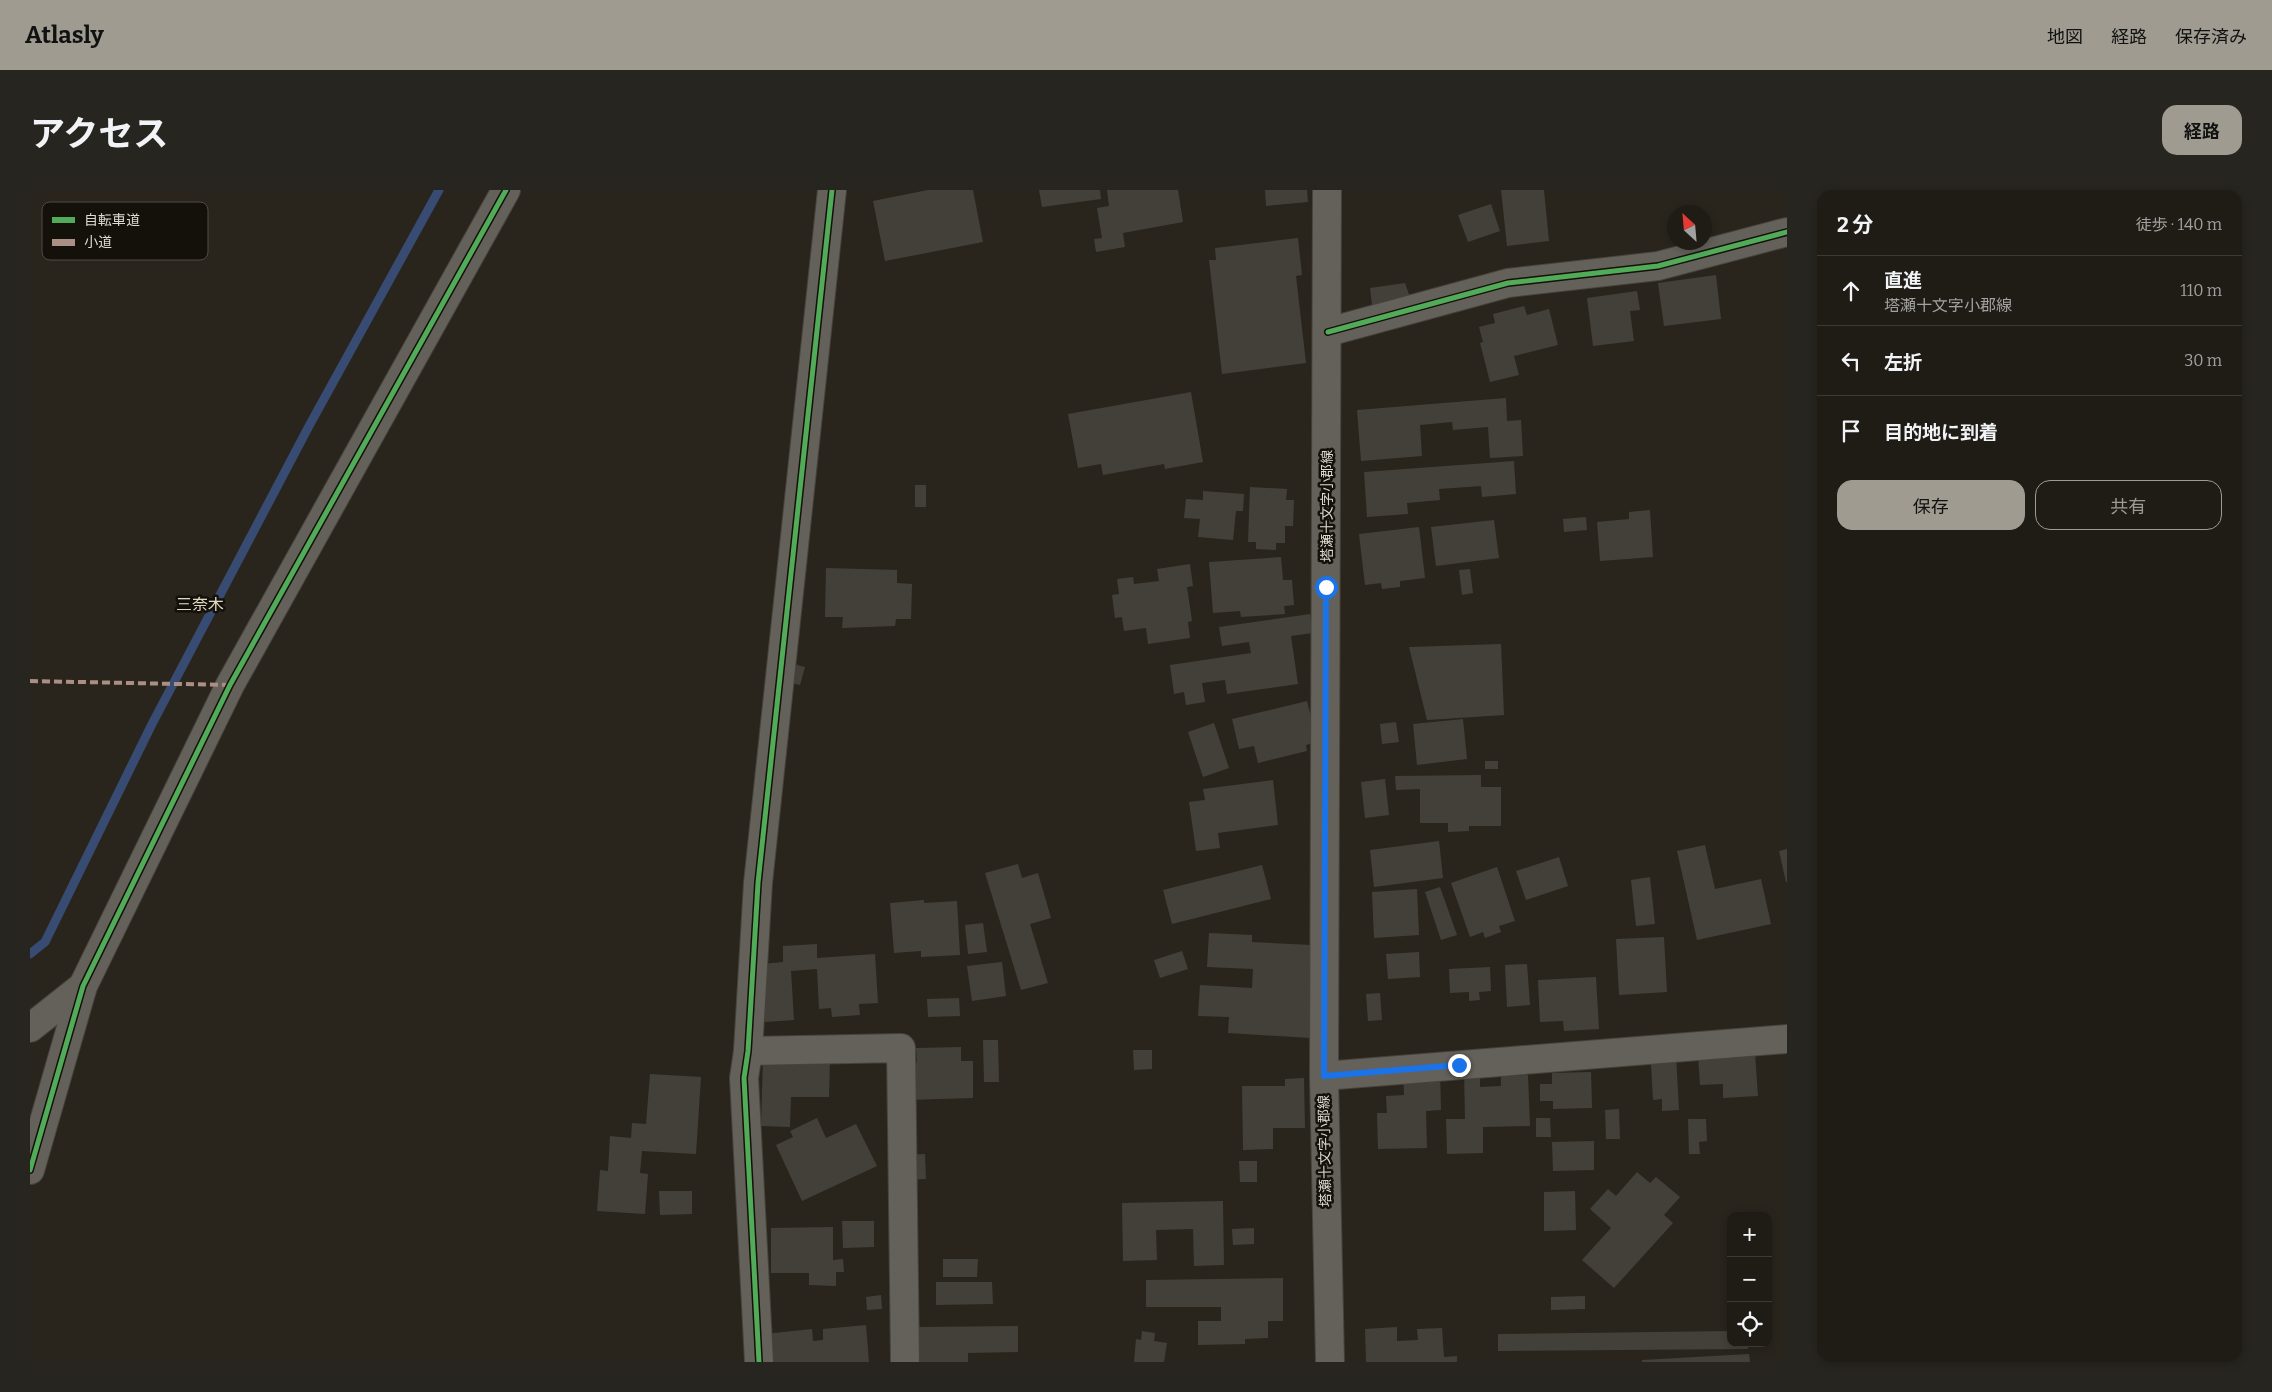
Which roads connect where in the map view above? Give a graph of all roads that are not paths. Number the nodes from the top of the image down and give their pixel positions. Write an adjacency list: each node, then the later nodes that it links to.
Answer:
1 (506, 190): 6 (street)
2 (832, 190): 9 (street)
3 (1327, 190): 5 (street, 塔瀬十文字小郡線)
4 (1787, 232): 5 (street)
5 (1328, 332): 10 (street, 塔瀬十文字小郡線)
6 (83, 986): 7 (street); 11 (street)
7 (30, 1028)
8 (1787, 1039): 10 (street)
9 (748, 1050): 12 (street); 13 (street)
10 (1324, 1076): 14 (street, 塔瀬十文字小郡線)
11 (30, 1170)
12 (759, 1362)
13 (905, 1362)
14 (1330, 1362)

